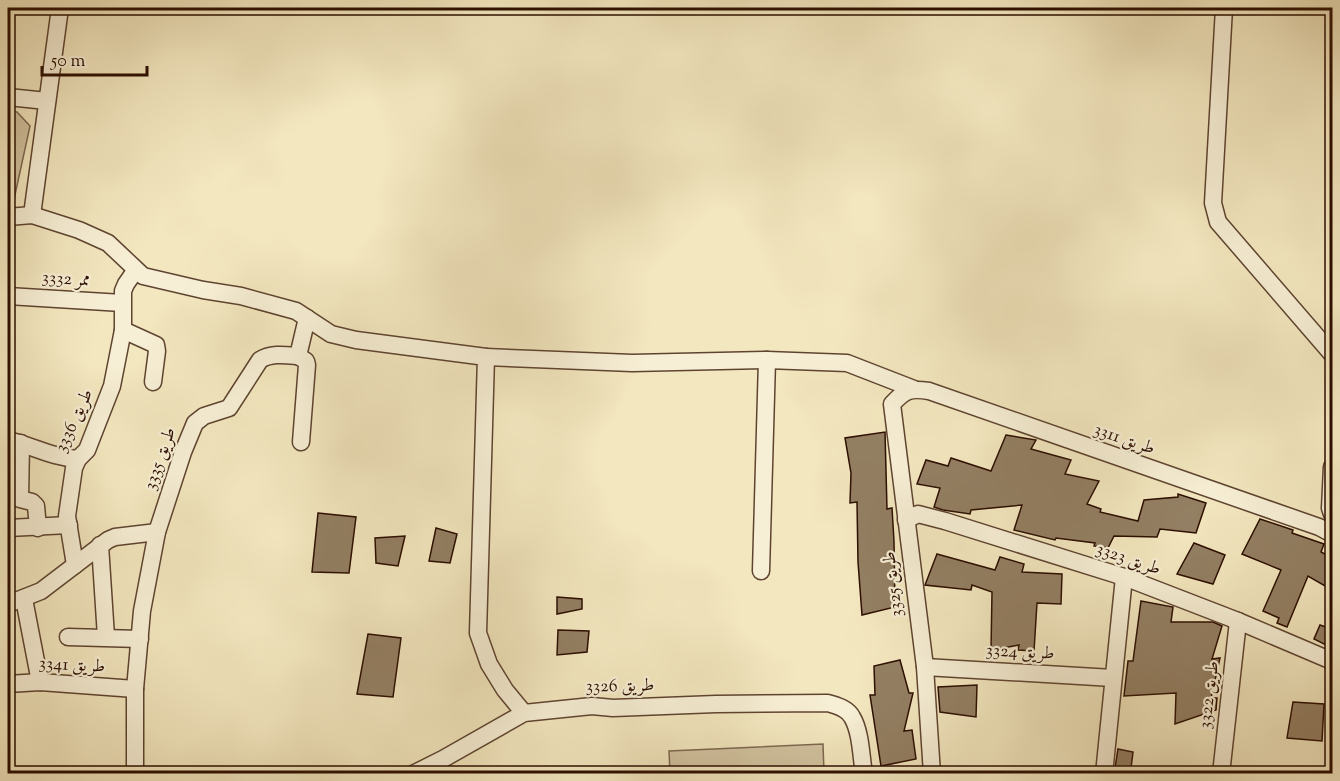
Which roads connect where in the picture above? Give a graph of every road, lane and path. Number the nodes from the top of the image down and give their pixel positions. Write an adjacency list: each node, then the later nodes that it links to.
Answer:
1 (60, 8): 4 (street)
2 (1224, 8): 12 (street)
3 (8, 97): 4 (street)
4 (46, 101): 5 (street)
5 (32, 215): 6 (street); 7 (street)
6 (8, 217)
7 (135, 271): 9 (street, طريق 3336); 10 (street, طريق 3311)
8 (8, 296): 9 (street, ممر 3332)
9 (122, 303): 11 (street, طريق 3336)
10 (307, 318): 13 (street); 14 (street, طريق 3311)
11 (123, 330): 17 (street); 21 (street, طريق 3336)
12 (1332, 354)
13 (298, 356): 20 (street); 28 (street, طريق 3335)
14 (486, 357): 15 (street, طريق 3311); 45 (street)
15 (767, 360): 16 (street, طريق 3311); 32 (street)
16 (863, 368): 18 (street, طريق 3311); 18 (street)
17 (153, 382)
18 (903, 395): 24 (street, طريق 3325); 29 (street, طريق 3311)
19 (14, 441): 21 (street); 27 (street)
20 (301, 442)
21 (78, 459): 25 (street, طريق 3336)
22 (1332, 467): 23 (street)
23 (1332, 514)
24 (906, 520): 33 (street, طريق 3323); 40 (street, طريق 3325)
25 (69, 525): 27 (street); 31 (street, طريق 3336)
26 (8, 528): 27 (street)
27 (38, 528)
28 (157, 532): 30 (street); 38 (street, طريق 3335)
29 (1332, 534)
30 (100, 545): 31 (street); 37 (street)
31 (75, 565): 34 (street)
32 (761, 571)
33 (1124, 577): 35 (street, طريق 3323); 41 (street)
34 (16, 602): 42 (street)
35 (1238, 621): 39 (street, طريق 3323); 51 (street, طريق 3322)
36 (68, 637): 37 (street)
37 (106, 637): 38 (street)
38 (140, 639): 44 (street, طريق 3335)
39 (1332, 661)
40 (925, 667): 41 (street, طريق 3324); 49 (street, طريق 3325)
41 (1113, 678): 50 (street)
42 (39, 682): 43 (street, طريق 3341); 44 (street, طريق 3341)
43 (8, 684)
44 (135, 689): 46 (street, طريق 3335)
45 (524, 713): 47 (street, طريق 3326); 48 (street, طريق 3326)
46 (135, 774)
47 (413, 774)
48 (864, 774)
49 (932, 774)
50 (1104, 774)
51 (1221, 774)

